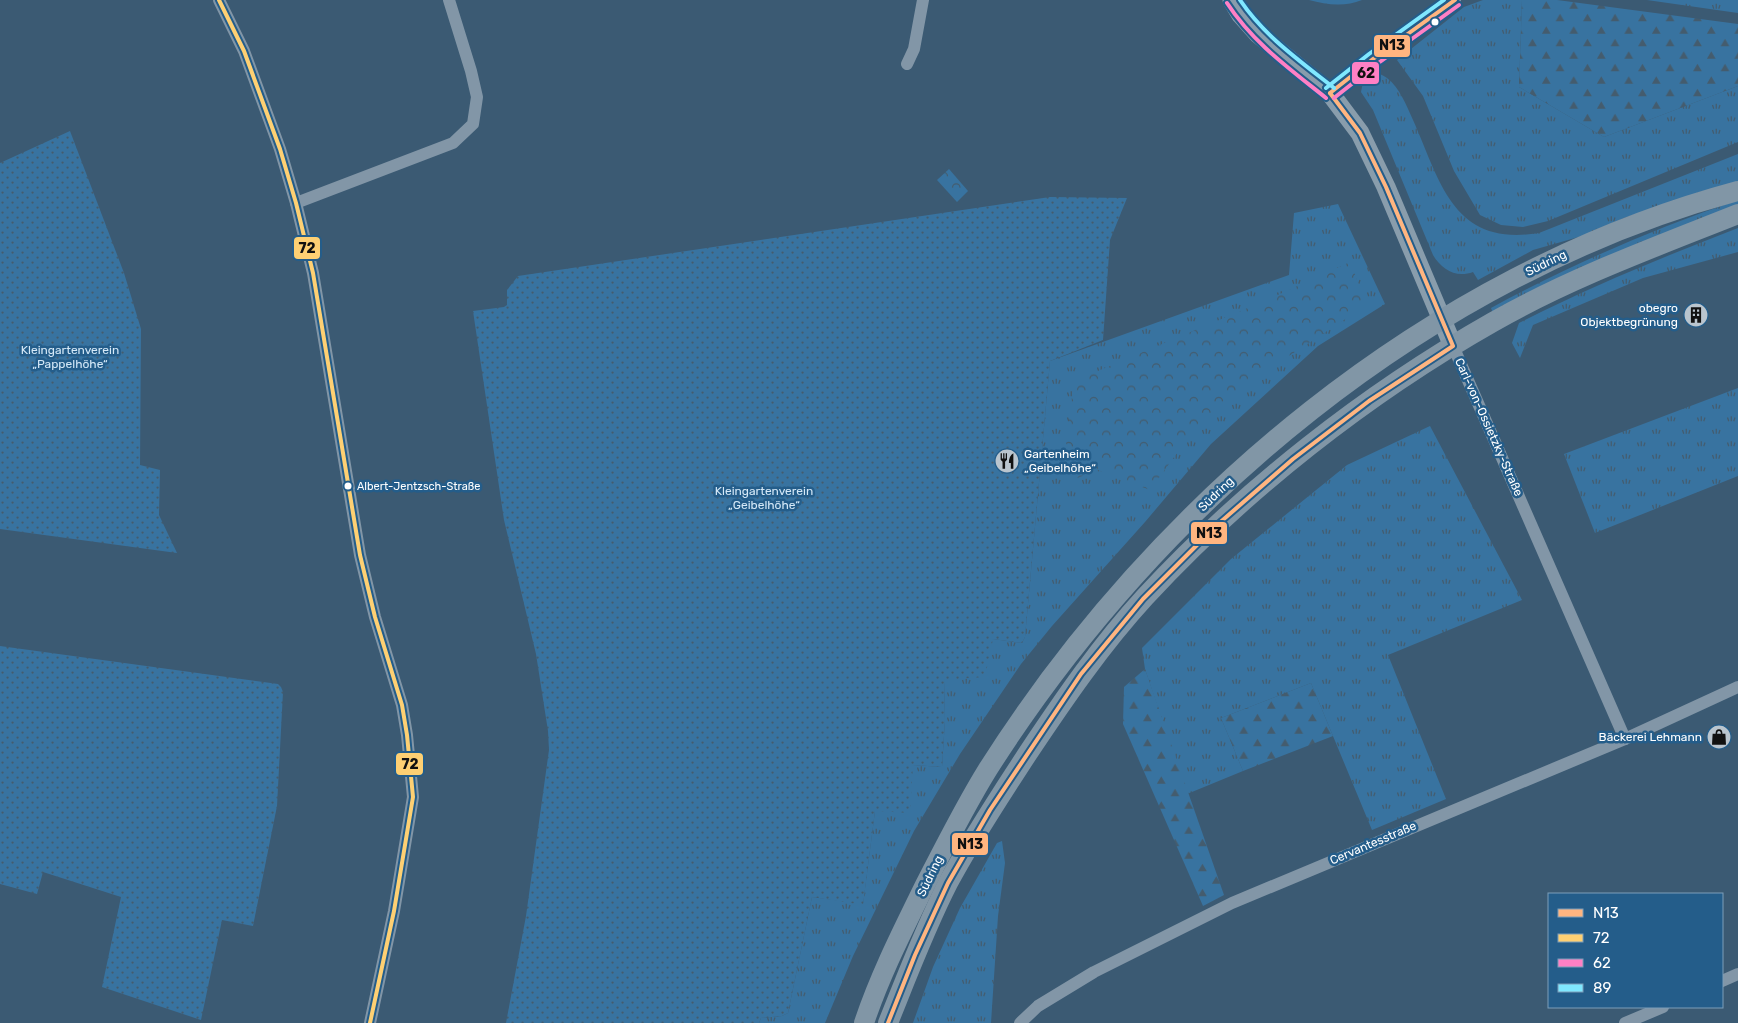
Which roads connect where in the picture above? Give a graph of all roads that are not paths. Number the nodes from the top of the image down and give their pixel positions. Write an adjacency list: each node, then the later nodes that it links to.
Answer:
1 (219, 0): 9 (street)
2 (449, 0): 9 (street)
3 (923, 0): 6 (street)
4 (1232, 0): 7 (street, Carl-von-Ossietzky-Straße)
5 (1455, 0): 7 (street)
6 (907, 64)
7 (1330, 93): 11 (street, Carl-von-Ossietzky-Straße)
8 (1738, 191): 11 (main road, Südring)
9 (296, 203): 18 (street)
10 (1738, 214): 12 (main road, Südring)
11 (1442, 320): 12 (street, Carl-von-Ossietzky-Straße); 19 (main road, Südring)
12 (1453, 346): 14 (street, Carl-von-Ossietzky-Straße); 20 (main road, Südring)
13 (1738, 687): 14 (street, Cervantesstraße)
14 (1625, 739): 21 (street, Cervantesstraße)
15 (1738, 974): 16 (street)
16 (1723, 981)
17 (1661, 1008): 22 (street)
18 (370, 1023)
19 (864, 1023)
20 (888, 1023)
21 (1020, 1023)
22 (1625, 1023)

